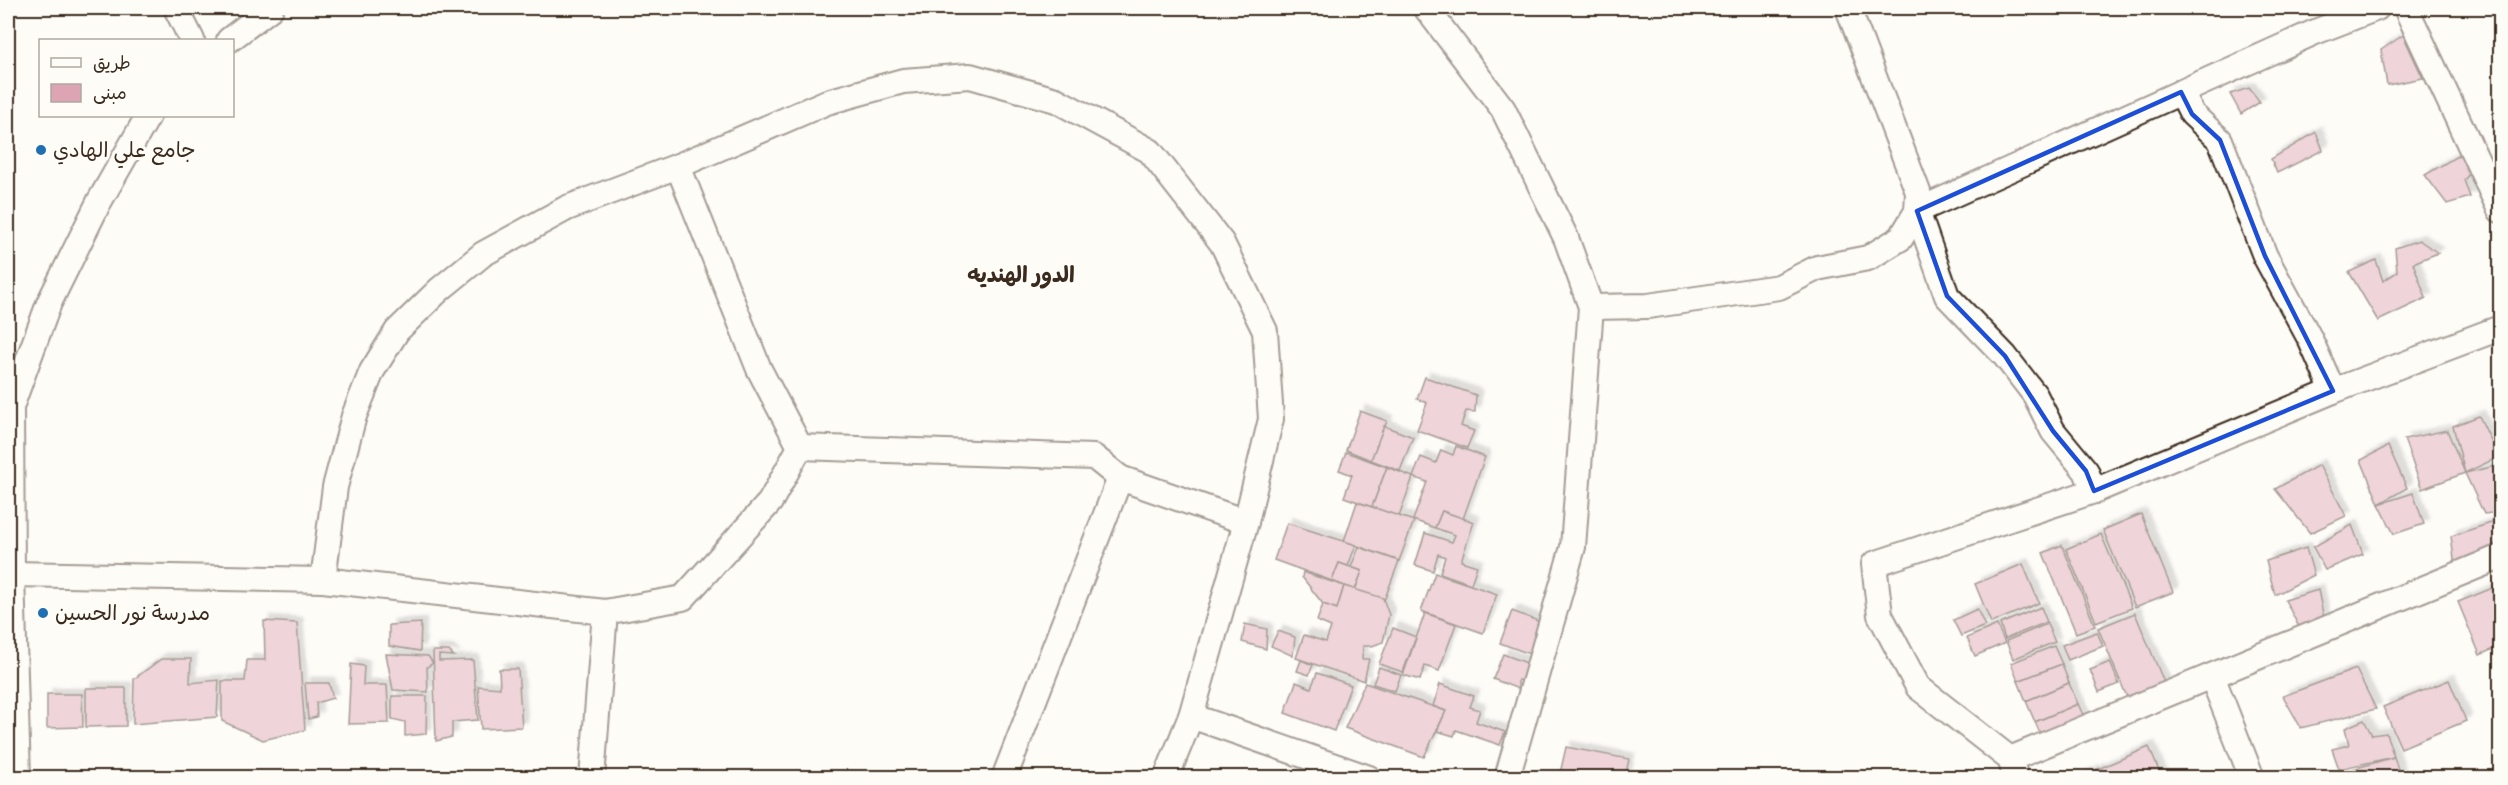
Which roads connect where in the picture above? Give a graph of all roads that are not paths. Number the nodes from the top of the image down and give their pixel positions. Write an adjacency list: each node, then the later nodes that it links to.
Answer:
1 (176, 8): 7 (street)
2 (270, 8): 8 (street)
3 (1426, 8): 14 (street)
4 (1848, 8): 13 (street)
5 (2377, 8): 9 (street)
6 (2406, 8): 12 (street)
7 (192, 39)
8 (230, 39)
9 (2181, 92): 13 (street); 17 (street)
10 (147, 117): 16 (street)
11 (678, 166): 19 (street); 22 (street); 25 (street)
12 (2500, 210)
13 (1917, 211): 14 (street); 21 (street)
14 (1591, 307): 35 (street)
15 (2500, 328): 17 (street)
16 (15, 371): 18 (street)
17 (2333, 391): 21 (street)
18 (9, 407): 24 (street)
19 (800, 447): 20 (street); 26 (street)
20 (1120, 478): 22 (street); 32 (street)
21 (2094, 490): 29 (street)
22 (1246, 522): 28 (street)
23 (2500, 557): 27 (street)
24 (12, 574): 25 (street); 30 (street)
25 (323, 580): 26 (street)
26 (605, 612): 31 (street)
27 (2212, 676): 29 (street); 36 (street)
28 (1191, 716): 33 (street); 34 (street)
29 (2013, 768)
30 (14, 776)
31 (592, 777)
32 (1004, 777)
33 (1166, 777)
34 (1369, 777)
35 (1506, 777)
36 (2252, 777)

